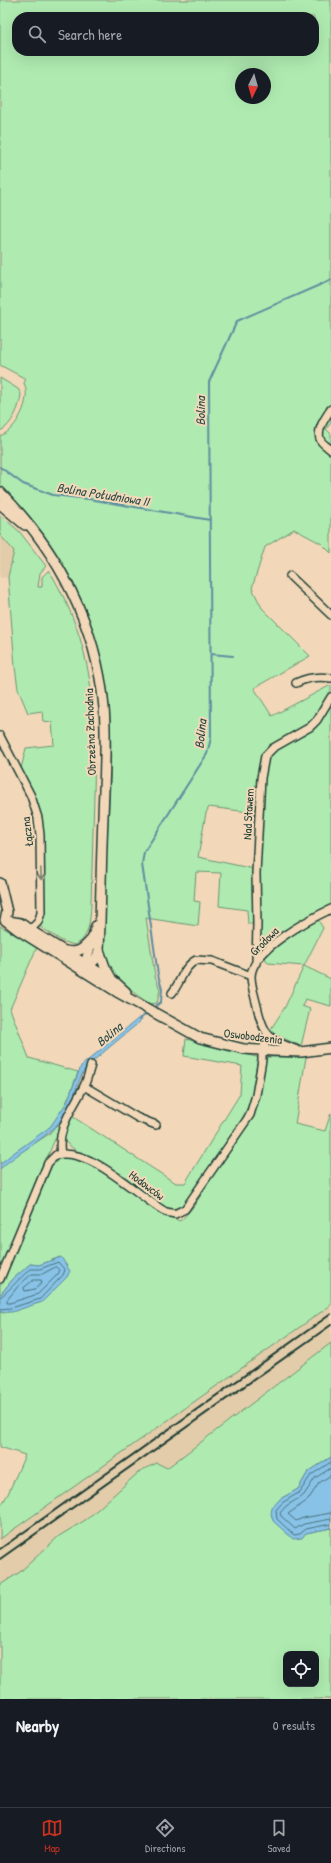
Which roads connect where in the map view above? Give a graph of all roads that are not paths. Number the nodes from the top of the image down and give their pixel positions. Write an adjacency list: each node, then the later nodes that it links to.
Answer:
1 (331, 409): 2 (street)
2 (331, 450)
3 (0, 492): 5 (street, Obrzeżna Zachodnia)
4 (0, 504): 5 (street, Obrzeżna Zachodnia)
5 (37, 535): 14 (street, Obrzeżna Zachodnia)
6 (290, 576): 7 (street)
7 (331, 615)
8 (331, 678): 9 (street)
9 (296, 683)
10 (331, 697): 21 (street, Nad Stawem)
11 (0, 736): 16 (street, Łączna, one-way to 16)
12 (0, 883): 15 (street)
13 (331, 910): 21 (street, Grodowa)
14 (99, 919): 17 (street, Obrzeżna Zachodnia); 18 (street, Obrzeżna Zachodnia)
15 (2, 920): 16 (street, Oswobodzenia); 20 (street, Oswobodzenia)
16 (30, 930): 19 (street, Oswobodzenia)
17 (93, 937): 19 (street, Obrzeżna Zachodnia); 22 (street, Obrzeżna Zachodnia)
18 (99, 950): 22 (street); 25 (street, Oswobodzenia)
19 (65, 951): 22 (street, Oswobodzenia)
20 (72, 964): 22 (street, Oswobodzenia); 23 (street, Oswobodzenia)
21 (256, 964): 24 (street, Grodowa)
22 (87, 965): 23 (street); 25 (street, Oswobodzenia)
23 (92, 976): 27 (street, Oswobodzenia)
24 (251, 976): 26 (street); 28 (street)
25 (115, 982): 27 (street, Oswobodzenia)
26 (172, 993)
27 (138, 1003): 31 (street, Oswobodzenia)
28 (267, 1038): 29 (street); 31 (street); 32 (street)
29 (275, 1041): 32 (street); 33 (street)
30 (331, 1048): 33 (street, Oswobodzenia)
31 (262, 1051): 32 (street, Oswobodzenia); 37 (street, Hodowców)
32 (273, 1052): 33 (street, Oswobodzenia)
33 (301, 1052)
34 (92, 1065): 35 (street)
35 (84, 1086): 36 (street); 37 (street)
36 (156, 1125)
37 (61, 1154): 38 (street)
38 (0, 1279)

